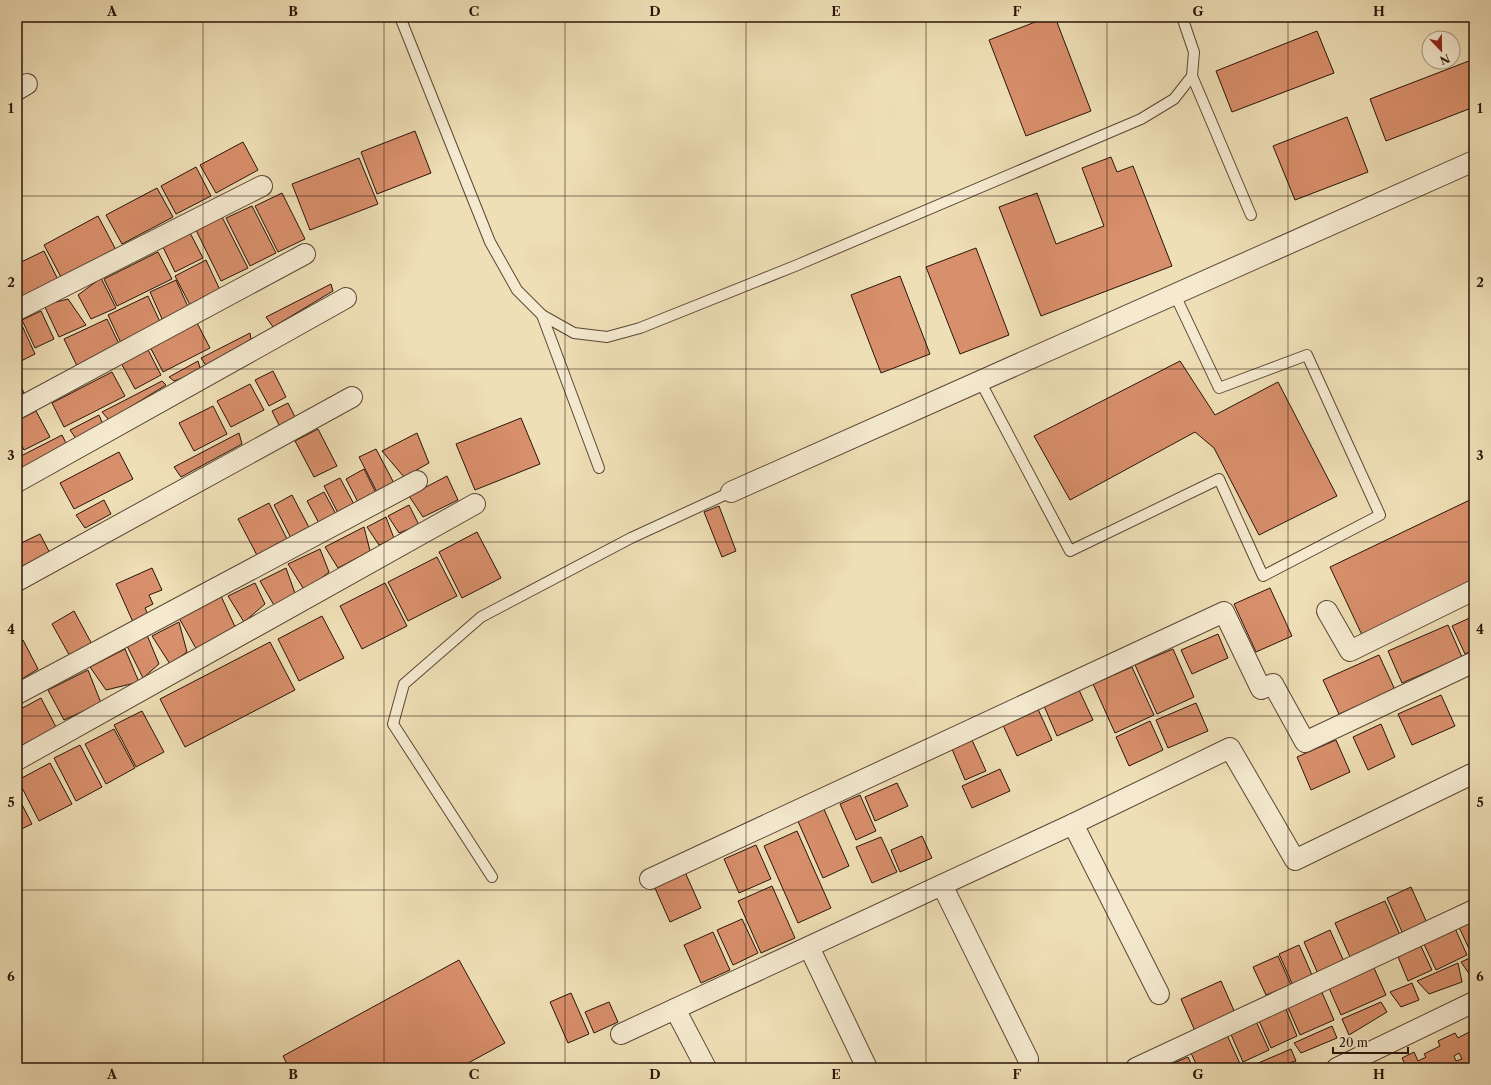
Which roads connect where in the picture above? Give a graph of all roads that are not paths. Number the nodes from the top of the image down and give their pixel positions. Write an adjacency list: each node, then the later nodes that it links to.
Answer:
1 (400, 17): 11 (lane)
2 (1182, 17): 3 (lane)
3 (1192, 76): 6 (lane); 11 (lane)
4 (1474, 161): 8 (street)
5 (262, 186): 10 (street)
6 (1251, 216)
7 (305, 254): 14 (street)
8 (1175, 294): 12 (street); 12 (lane)
9 (346, 298): 17 (street)
10 (17, 310)
11 (542, 315): 15 (lane)
12 (980, 381): 18 (street)
13 (352, 397): 20 (street)
14 (17, 409)
15 (599, 468)
16 (417, 481): 24 (street)
17 (17, 482)
18 (731, 492): 28 (lane)
19 (475, 504): 25 (street)
20 (17, 581)
21 (1474, 590): 22 (street)
22 (1327, 611)
23 (1474, 662): 29 (street)
24 (17, 694)
25 (17, 760)
26 (1474, 772): 27 (street)
27 (1073, 824): 30 (street); 33 (street)
28 (492, 877)
29 (650, 879)
30 (942, 885): 32 (street); 37 (street)
31 (1474, 910): 40 (street)
32 (809, 947): 35 (street); 39 (street)
33 (1159, 994)
34 (1474, 1002): 41 (street)
35 (675, 1009): 36 (street); 38 (street)
36 (621, 1034)
37 (1028, 1059)
38 (706, 1068)
39 (867, 1068)
40 (1136, 1068)
41 (1337, 1068)

